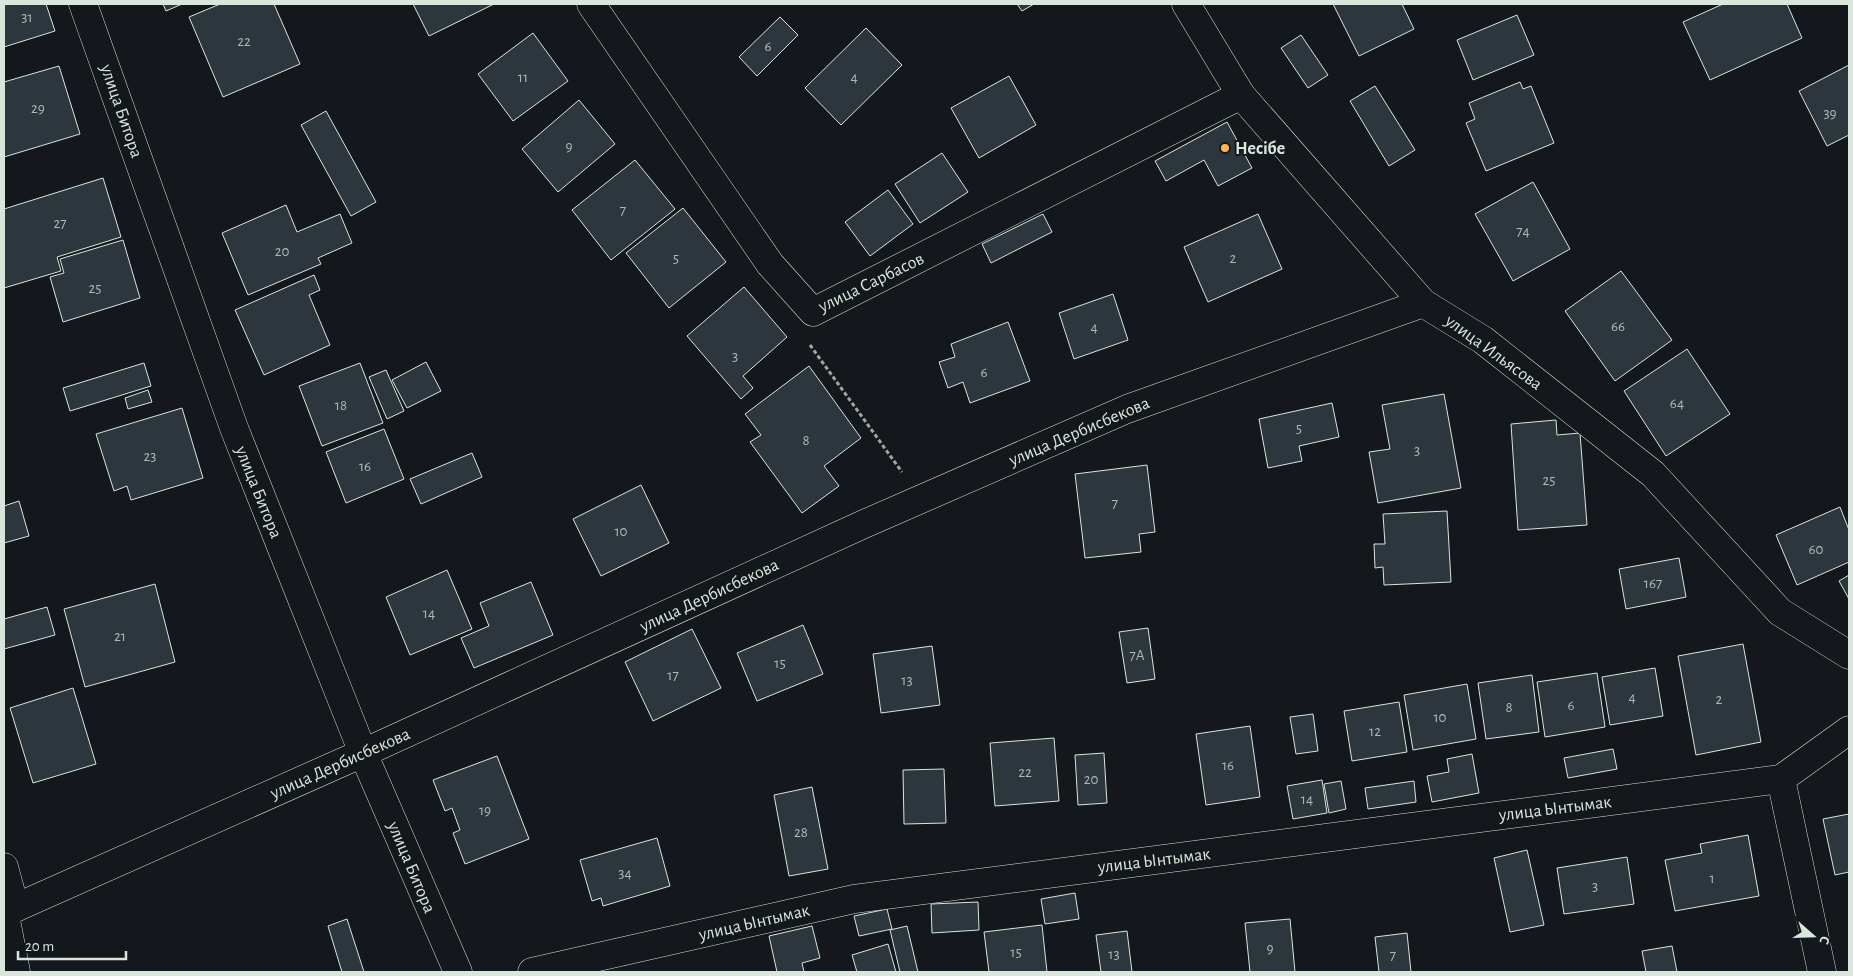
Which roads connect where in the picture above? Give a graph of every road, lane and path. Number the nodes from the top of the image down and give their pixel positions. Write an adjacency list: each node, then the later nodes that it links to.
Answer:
1 (83, 4): 10 (street, улица Битора)
2 (591, 4): 6 (street, улица Сарбасов)
3 (1186, 4): 4 (street, улица Ильясова)
4 (1241, 95): 5 (street, улица Ильясова); 6 (street, улица Сарбасов)
5 (1423, 302): 7 (street, улица Дербисбекова); 8 (street, улица Ильясова)
6 (813, 312): 7 (path)
7 (921, 498): 10 (street, улица Дербисбекова)
8 (1849, 655)
9 (1849, 730): 11 (street)
10 (363, 753): 13 (street, улица Дербисбекова); 15 (street, улица Битора)
11 (1781, 779): 16 (street, улица Ынтымак); 17 (street)
12 (4, 867): 13 (street)
13 (8, 909): 14 (street)
14 (16, 972)
15 (458, 972)
16 (532, 972)
17 (1822, 972)

